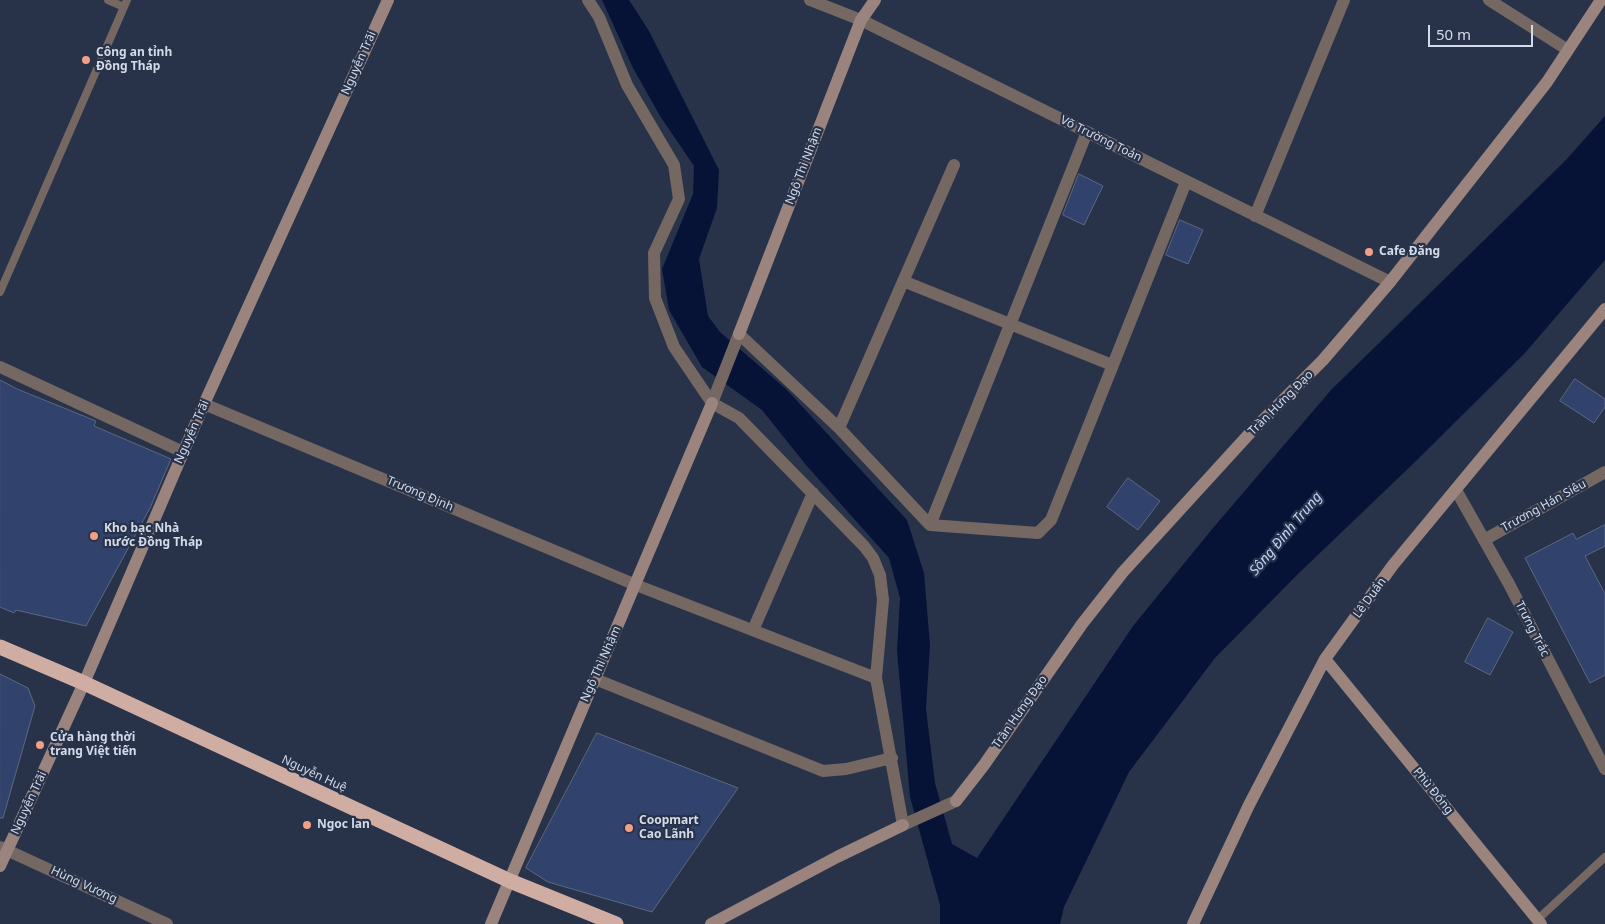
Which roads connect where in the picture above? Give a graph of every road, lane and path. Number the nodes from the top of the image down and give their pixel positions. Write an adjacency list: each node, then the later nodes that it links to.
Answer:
1 (108, 0): 9 (lane)
2 (388, 0): 25 (street, Nguyễn Trãi)
3 (588, 0): 24 (street)
4 (810, 0): 10 (street, Võ Trường Toản)
5 (875, 0): 10 (street, Ngô Thì Nhậm)
6 (1344, 0): 15 (street)
7 (1601, 0): 11 (street, Trần Hưng Đạo)
8 (1494, 1): 11 (street)
9 (125, 4): 18 (lane)
10 (861, 20): 12 (street, Võ Trường Toản); 21 (street, Ngô Thì Nhậm)
11 (1568, 50): 17 (street, Trần Hưng Đạo)
12 (1087, 132): 14 (street, Võ Trường Toản); 20 (street)
13 (954, 165): 16 (street)
14 (1186, 182): 15 (street, Võ Trường Toản); 22 (street)
15 (1254, 216): 17 (street, Võ Trường Toản)
16 (903, 281): 20 (street); 26 (street)
17 (1390, 282): 42 (street, Trần Hưng Đạo)
18 (0, 292)
19 (1605, 309): 29 (street, Lê Duẩn)
20 (1009, 324): 22 (street); 31 (street)
21 (739, 334): 24 (street); 26 (street)
22 (1112, 364): 31 (street)
23 (0, 367): 27 (street)
24 (712, 403): 30 (street); 33 (street, Ngô Thì Nhậm)
25 (204, 404): 27 (street, Nguyễn Trãi); 33 (street, Trương Định)
26 (839, 428): 31 (street)
27 (183, 452): 39 (street, Nguyễn Trãi)
28 (1605, 472): 32 (street, Trương Hán Siêu)
29 (1456, 490): 32 (street, Trưng Trắc); 36 (street, Lê Duẩn)
30 (813, 493): 34 (street); 37 (street)
31 (930, 525)
32 (1484, 540): 41 (street, Trưng Trắc)
33 (636, 585): 34 (street, Trương Định); 38 (street, Ngô Thì Nhậm)
34 (753, 630): 37 (street, Trương Định)
35 (0, 647): 39 (highway, Nguyễn Huệ)
36 (1325, 659): 47 (street, Phù Đổng); 52 (street, Lê Duẩn)
37 (876, 678): 40 (street)
38 (595, 679): 40 (street); 46 (street, Ngô Thì Nhậm)
39 (84, 683): 43 (street, Nguyễn Trãi); 46 (highway, Nguyễn Huệ)
40 (892, 758): 42 (street)
41 (1605, 770)
42 (903, 826): 51 (street)
43 (4, 848): 45 (street, Nguyễn Trãi); 48 (street, Hùng Vương)
44 (1605, 857): 47 (lane)
45 (0, 866)
46 (510, 880): 49 (street, Ngô Thì Nhậm); 50 (highway, Nguyễn Huệ)
47 (1539, 922)
48 (167, 924)
49 (491, 924)
50 (616, 924)
51 (711, 924)
52 (1193, 924)

